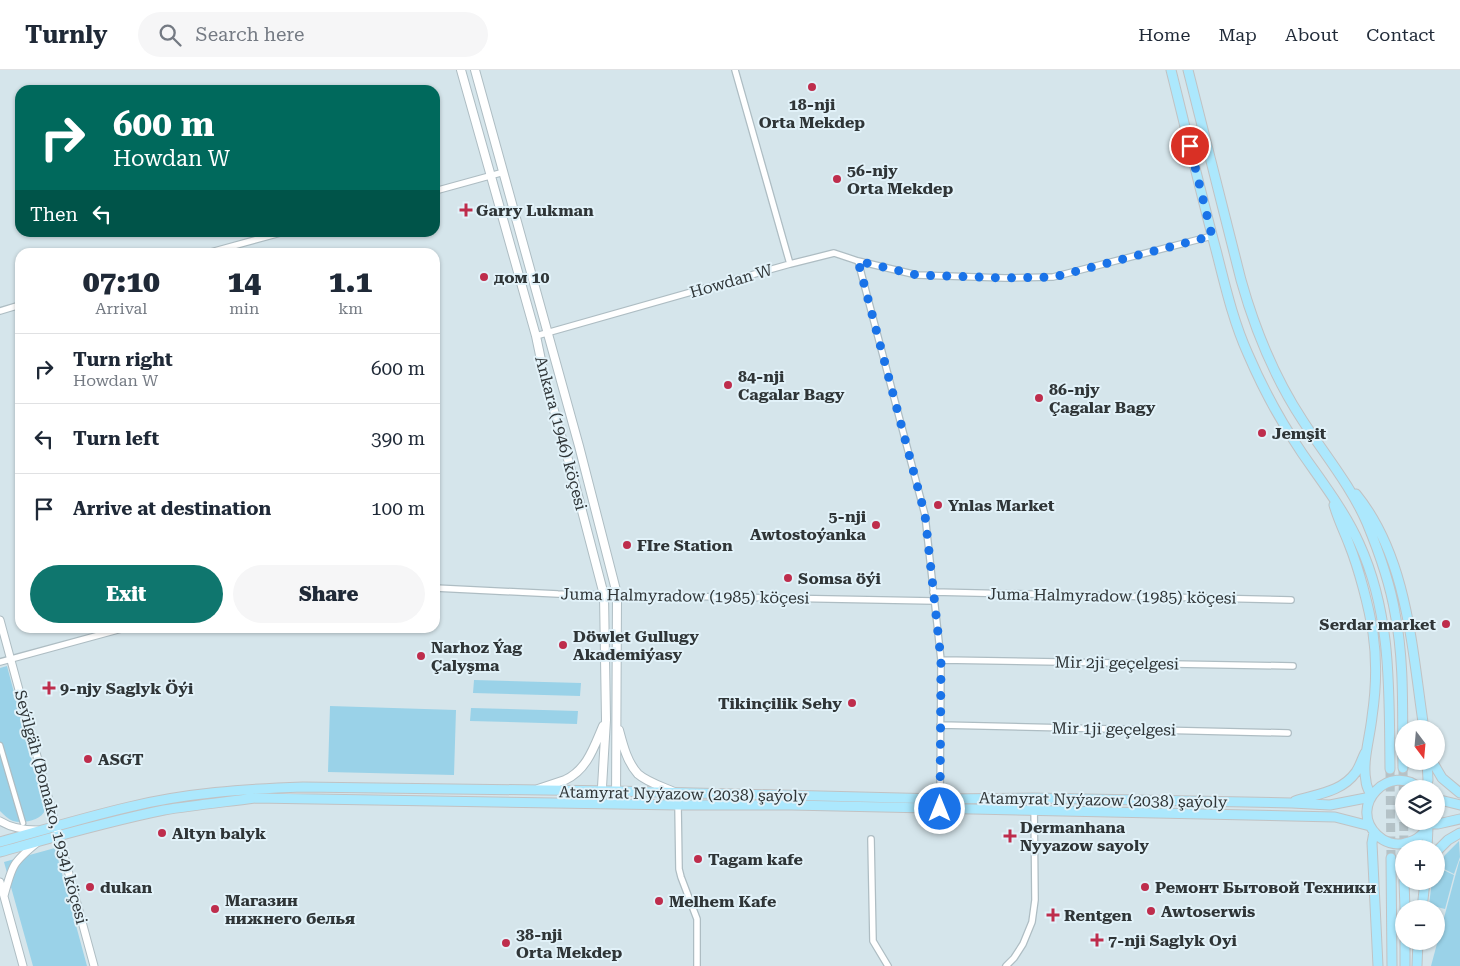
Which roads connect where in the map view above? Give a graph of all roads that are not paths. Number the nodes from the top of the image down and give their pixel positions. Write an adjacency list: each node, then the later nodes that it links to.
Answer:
1 (461, 70): 7 (main road, Ankara (1946) köçesi)
2 (475, 70): 6 (main road, Ankara (1946) köçesi)
3 (736, 70): 13 (street, Howdan W)
4 (1171, 70): 9 (main road)
5 (1188, 70): 18 (main road)
6 (504, 172): 7 (street); 16 (main road, Ankara (1946) köçesi)
7 (491, 176): 8 (street); 17 (main road, Ankara (1946) köçesi)
8 (440, 190)
9 (1212, 236): 12 (street); 19 (main road)
10 (266, 237): 11 (street)
11 (226, 248)
12 (858, 261): 13 (street); 21 (street)
13 (790, 264): 16 (street, Howdan W)
14 (15, 306): 15 (street)
15 (0, 311)
16 (548, 333): 17 (street, Howdan W); 23 (main road, Ankara (1946) köçesi)
17 (536, 336): 22 (main road, Ankara (1946) köçesi)
18 (1341, 476): 34 (main road); 35 (main road)
19 (1331, 493): 39 (main road); 40 (main road)
20 (440, 588): 22 (street, Juma Halmyradow (1985) köçesi)
21 (933, 592): 24 (street, Juma Halmyradow (1985) köçesi); 25 (street)
22 (604, 594): 23 (street, Juma Halmyradow (1985) köçesi); 32 (main road, Ankara (1946) köçesi)
23 (617, 594): 25 (street, Juma Halmyradow (1985) köçesi); 33 (main road, Ankara (1946) köçesi)
24 (1291, 600)
25 (934, 601): 29 (street)
26 (0, 620): 28 (street, Seýilgäh (Bomako, 1934) köçesi)
27 (107, 633): 28 (street)
28 (11, 659): 30 (street); 63 (street, Seýilgäh (Bomako, 1934) köçesi)
29 (941, 660): 31 (street, Mir 2ji geçelgesi); 36 (street)
30 (0, 662)
31 (1293, 666)
32 (606, 720): 43 (main road); 45 (main road, Ankara (1946) köçesi)
33 (616, 720): 44 (main road, Ankara (1946) köçesi); 47 (main road)
34 (1402, 720)
35 (1423, 720)
36 (940, 724): 37 (street, Mir 1ji geçelgesi); 50 (street)
37 (1288, 733)
38 (0, 745): 62 (street)
39 (1367, 749): 48 (main road); 52 (main road)
40 (1390, 769)
41 (1437, 770): 46 (main road)
42 (1395, 781): 48 (main road)
43 (533, 790): 45 (main road, Atamyrat Nyýazow (2038) şaýoly); 63 (main road, Atamyrat Nyýazow (2038) şaýoly)
44 (616, 791): 45 (main road, Atamyrat Nyýazow (2038) şaýoly); 47 (main road, Atamyrat Nyýazow (2038) şaýoly); 54 (main road, Ankara (1946) köçesi)
45 (601, 792): 53 (main road, Ankara (1946) köçesi)
46 (1460, 792)
47 (678, 794): 50 (main road, Atamyrat Nyýazow (2038) şaýoly)
48 (1371, 796): 52 (main road, Atamyrat Nyýazow (2038) şaýoly); 64 (main road)
49 (1034, 798): 50 (main road, Atamyrat Nyýazow (2038) şaýoly); 52 (main road, Atamyrat Nyýazow (2038) şaýoly); 58 (street)
50 (940, 799): 57 (street)
51 (1445, 801): 56 (main road)
52 (1292, 803)
53 (601, 804): 54 (main road, Atamyrat Nyýazow (2038) şaýoly); 68 (main road, Atamyrat Nyýazow (2038) şaýoly)
54 (616, 804): 55 (main road, Atamyrat Nyýazow (2038) şaýoly)
55 (678, 805): 57 (main road, Atamyrat Nyýazow (2038) şaýoly); 81 (street)
56 (1460, 805)
57 (940, 809): 58 (main road, Atamyrat Nyýazow (2038) şaýoly)
58 (1034, 810): 64 (main road, Atamyrat Nyýazow (2038) şaýoly); 83 (street)
59 (1460, 819): 61 (main road)
60 (0, 822): 65 (street)
61 (1445, 822)
62 (23, 823)
63 (56, 827): 65 (main road, Atamyrat Nyýazow (2038) şaýoly); 68 (street, Seýilgäh (Bomako, 1934) köçesi)
64 (1372, 829): 66 (main road, Atamyrat Nyýazow (2038) şaýoly); 84 (main road)
65 (45, 830): 70 (main road, Atamyrat Nyýazow (2038) şaýoly)
66 (1426, 830)
67 (1460, 833): 72 (main road)
68 (59, 836): 71 (main road, Atamyrat Nyýazow (2038) şaýoly); 80 (street, Seýilgäh (Bomako, 1934) köçesi)
69 (871, 839): 82 (street)
70 (0, 842)
71 (39, 842): 73 (main road, Atamyrat Nyýazow (2038) şaýoly); 76 (street, Atamyrat Nyýazow (2038) şaýoly)
72 (1445, 843)
73 (0, 852)
74 (1391, 858): 85 (main road)
75 (0, 882): 76 (street)
76 (2, 895): 79 (street)
77 (1405, 950): 86 (main road)
78 (1418, 950): 87 (main road)
79 (23, 966)
80 (94, 966)
81 (697, 966)
82 (888, 966)
83 (1006, 966)
84 (1378, 966)
85 (1392, 966)
86 (1405, 966)
87 (1417, 966)

